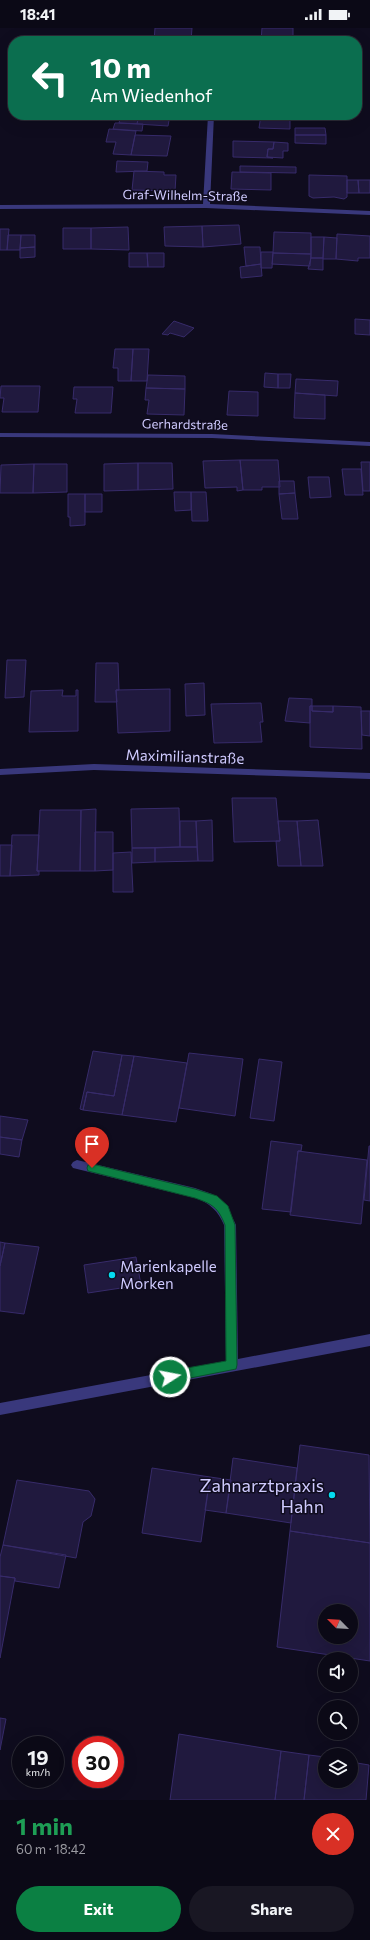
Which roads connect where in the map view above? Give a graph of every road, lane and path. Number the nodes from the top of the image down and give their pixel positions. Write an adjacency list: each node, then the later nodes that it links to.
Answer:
1 (211, 120): 2 (street)
2 (206, 206): 3 (street, Graf-Wilhelm-Straße); 4 (street, Graf-Wilhelm-Straße)
3 (0, 207)
4 (370, 213)
5 (0, 435): 6 (street, Gerhardstraße)
6 (370, 444)
7 (0, 772): 8 (street, Maximilianstraße)
8 (370, 776)
9 (77, 1164): 11 (street)
10 (370, 1340): 11 (street)
11 (232, 1365): 12 (street)
12 (0, 1409)

